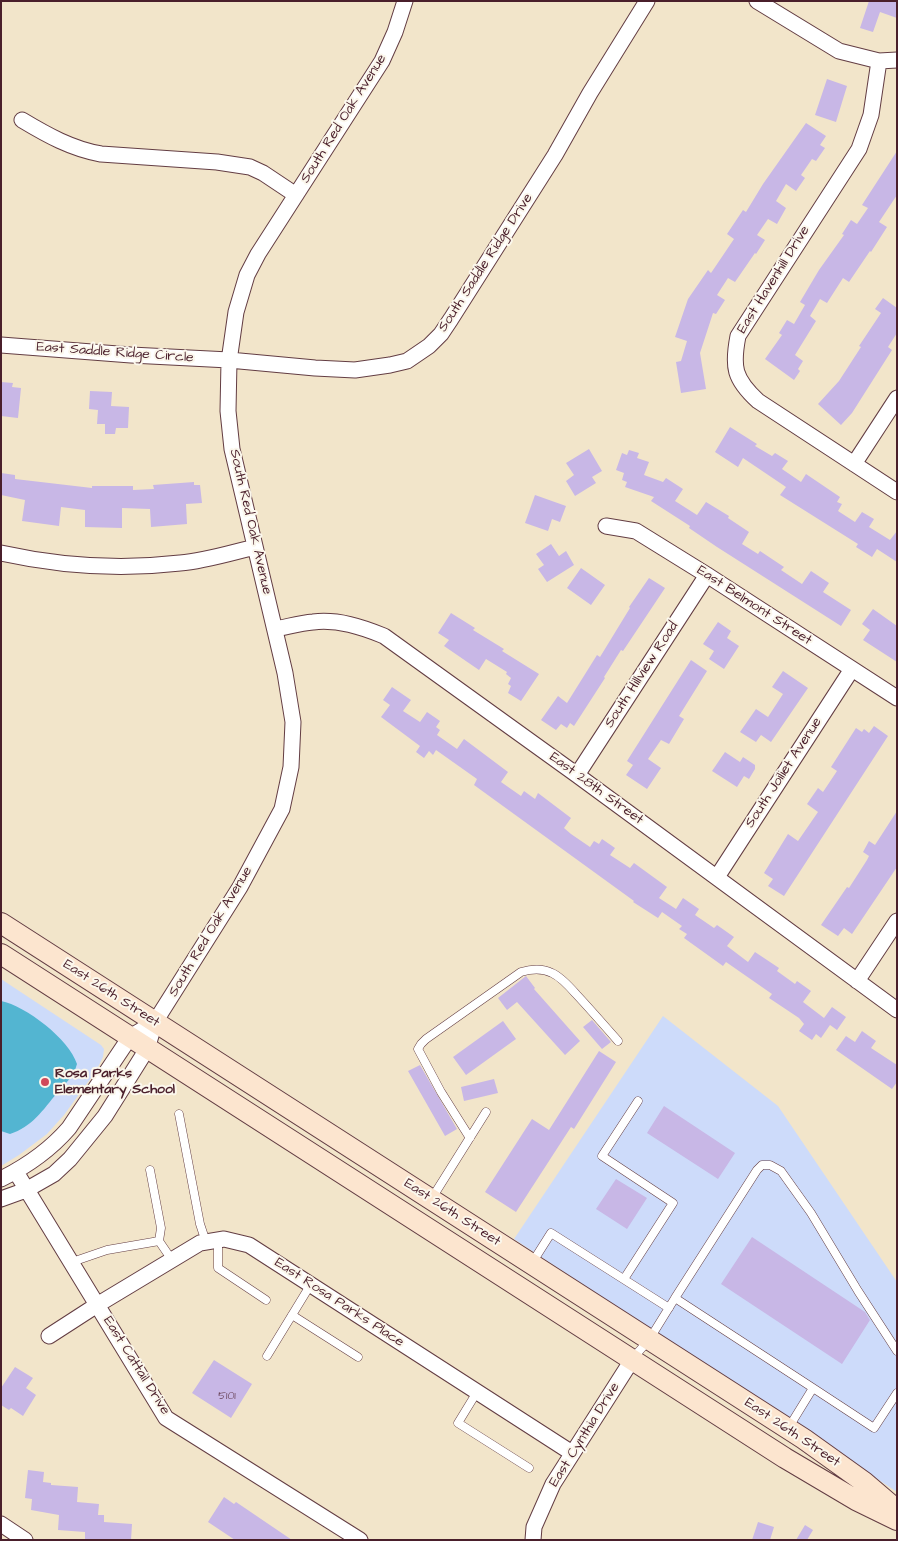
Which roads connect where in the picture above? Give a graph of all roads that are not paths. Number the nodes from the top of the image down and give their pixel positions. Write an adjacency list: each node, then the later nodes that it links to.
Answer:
1 (647, 1): 9 (street, South Saddle Ridge Drive)
2 (757, 1): 5 (street)
3 (401, 2): 7 (street, South Red Oak Avenue)
4 (897, 60): 5 (street)
5 (879, 61): 11 (street, East Havenhill Drive)
6 (22, 120): 7 (street)
7 (296, 195): 9 (street, South Red Oak Avenue)
8 (1, 345): 9 (street, East Saddle Ridge Circle)
9 (229, 360): 14 (street, South Red Oak Avenue)
10 (897, 398): 11 (street)
11 (854, 464): 12 (street, East Havenhill Drive)
12 (897, 492)
13 (606, 526): 16 (street, East Belmont Street)
14 (254, 547): 15 (street); 17 (street, South Red Oak Avenue)
15 (1, 553)
16 (707, 575): 18 (street, East Belmont Street); 20 (street, South Hillview Road)
17 (275, 629): 20 (street, East 28th Street); 27 (street, South Red Oak Avenue)
18 (852, 669): 19 (street, East Belmont Street); 21 (street, South Joiliet Avenue)
19 (897, 698)
20 (577, 775): 21 (street, East 28th Street)
21 (717, 877): 25 (street, East 28th Street)
22 (897, 921): 25 (street)
23 (1, 923): 27 (main road, East 26th Street)
24 (1, 954): 28 (main road, East 26th Street)
25 (857, 981): 26 (street, East 28th Street)
26 (897, 1010)
27 (155, 1022): 28 (street); 30 (street, South Red Oak Avenue); 40 (main road, East 26th Street)
28 (130, 1037): 30 (main road, East 26th Street); 36 (street)
29 (618, 1041): 34 (lane)
30 (147, 1049): 38 (street, South Red Oak Avenue); 58 (main road, East 26th Street)
31 (638, 1101): 46 (lane)
32 (486, 1112): 34 (lane)
33 (179, 1114): 42 (lane)
34 (470, 1138): 40 (lane)
35 (150, 1170): 41 (lane)
36 (16, 1172): 37 (street); 38 (street, East Cattail Drive)
37 (1, 1179)
38 (26, 1190): 39 (street, South Red Oak Avenue); 44 (street, East Cattail Drive)
39 (1, 1199)
40 (431, 1200): 45 (main road, East 26th Street)
41 (158, 1241): 43 (lane); 44 (lane)
42 (212, 1241): 43 (street); 47 (street, East Rosa Parks Place); 49 (lane)
43 (172, 1260): 50 (street)
44 (72, 1262): 50 (street, East Cattail Drive)
45 (532, 1264): 46 (lane); 54 (main road, East 26th Street)
46 (624, 1279): 51 (lane)
47 (311, 1284): 52 (lane); 60 (street, East Rosa Parks Place)
48 (676, 1298): 51 (lane); 55 (lane); 59 (lane)
49 (266, 1300)
50 (97, 1305): 53 (street); 69 (street, East Cattail Drive)
51 (669, 1308): 54 (lane)
52 (292, 1315): 56 (lane); 57 (lane)
53 (49, 1336)
54 (649, 1340): 58 (lane); 62 (main road, East 26th Street)
55 (897, 1351)
56 (267, 1356)
57 (358, 1357)
58 (632, 1360): 63 (street, East Cynthia Drive); 66 (main road, East 26th Street)
59 (814, 1388): 61 (lane); 62 (lane)
60 (477, 1392): 63 (street, East Rosa Parks Place); 64 (lane)
61 (897, 1393)
62 (788, 1429): 65 (main road, East 26th Street)
63 (572, 1454): 70 (street, East Cynthia Drive)
64 (529, 1468)
65 (897, 1510)
66 (897, 1520)
67 (1, 1524): 68 (street)
68 (25, 1540)
69 (360, 1540)
70 (533, 1540)

